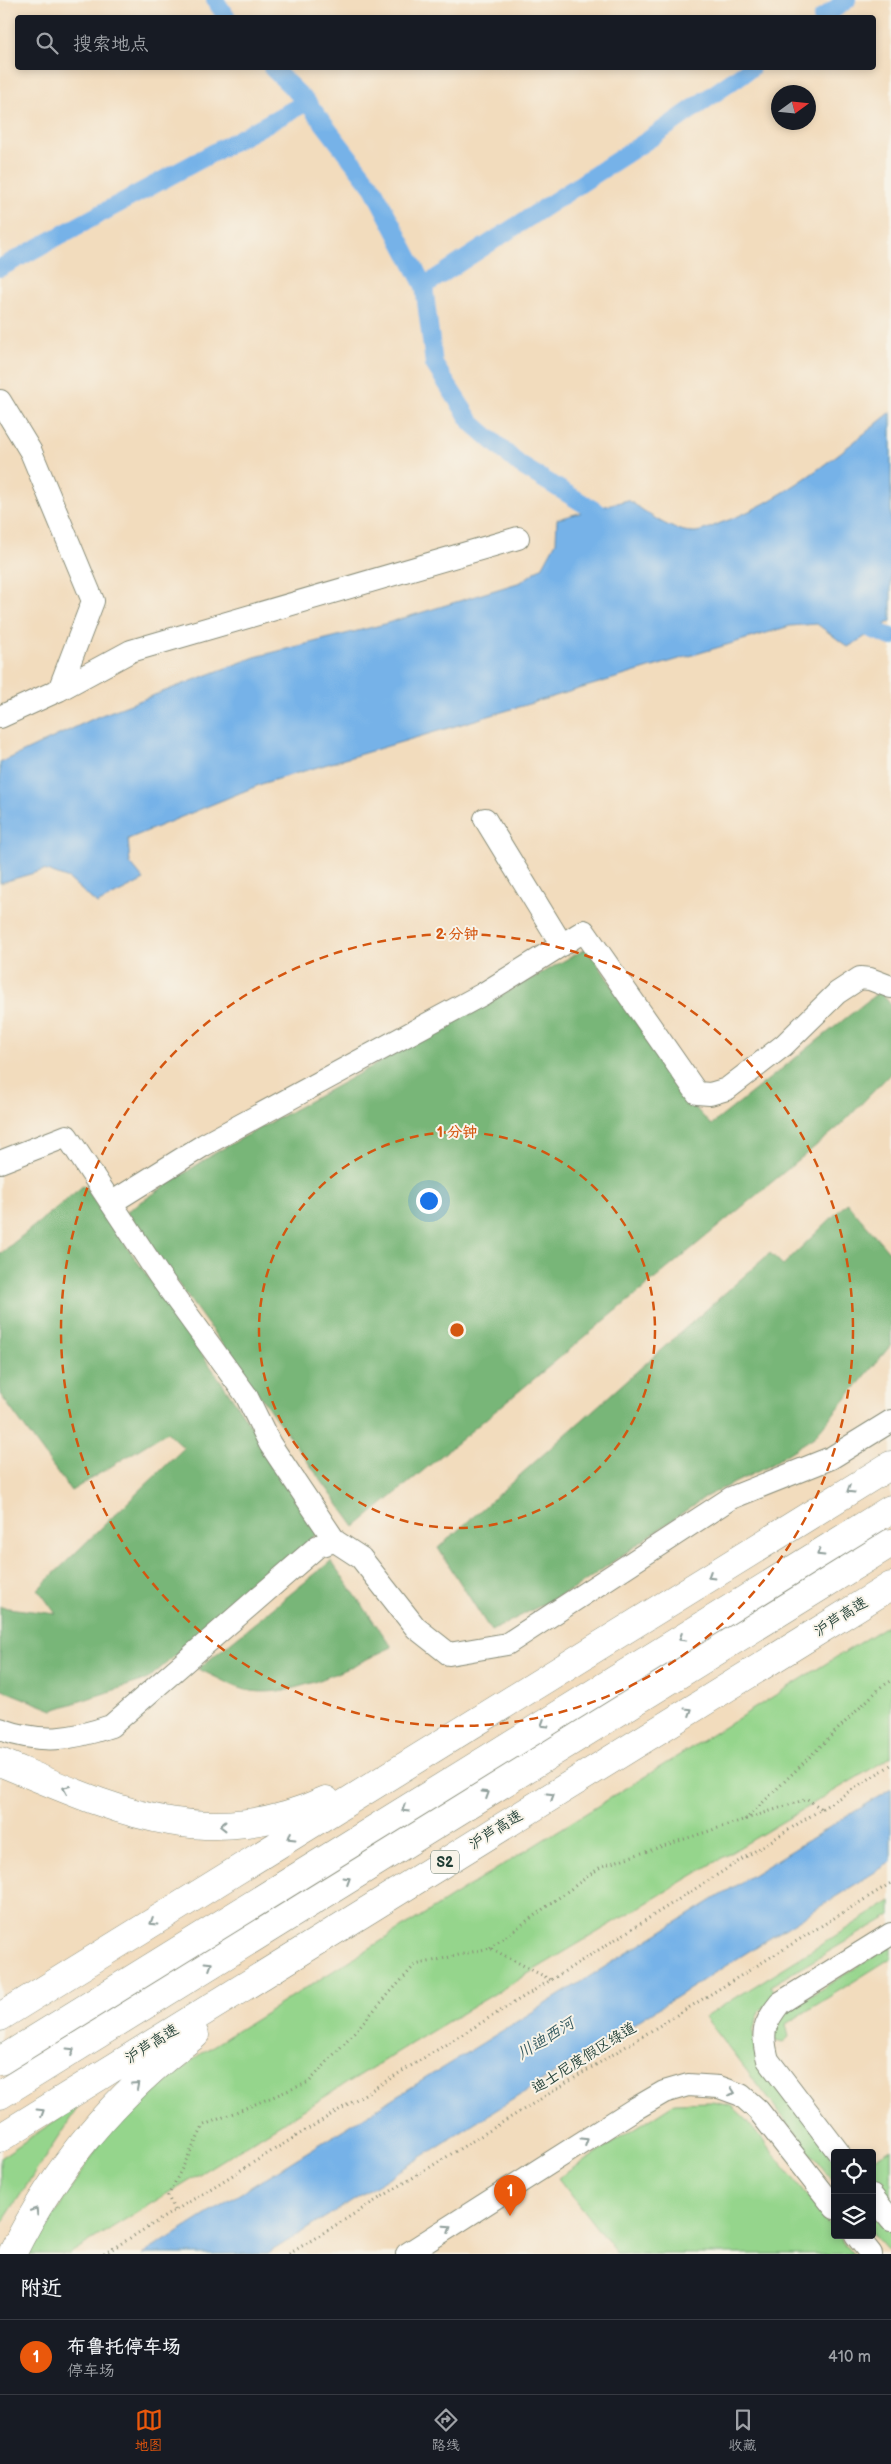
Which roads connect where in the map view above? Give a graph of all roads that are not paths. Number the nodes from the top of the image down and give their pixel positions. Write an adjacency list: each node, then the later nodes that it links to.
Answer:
1 (0, 401): 3 (street)
2 (518, 538): 3 (street)
3 (59, 690): 4 (street)
4 (0, 717)
5 (485, 819): 6 (street)
6 (562, 945): 7 (street); 9 (street)
7 (891, 987)
8 (0, 1162): 9 (street)
9 (111, 1203): 13 (street)
10 (891, 1421): 13 (street)
11 (891, 1465): 16 (highway, one-way to 16)
12 (891, 1509): 22 (highway, one-way to 22)
13 (335, 1541): 17 (street)
14 (891, 1543): 23 (highway, S2, one-way to 14)
15 (891, 1586): 19 (highway, 沪芦高速 / S2, one-way to 15)
16 (640, 1620): 18 (highway, one-way to 18); 21 (highway, one-way to 21)
17 (0, 1729)
18 (0, 1762)
19 (523, 1814): 24 (highway, 沪芦高速 / S2, one-way to 19); 30 (highway, one-way to 19)
20 (891, 1934): 25 (street)
21 (0, 2017)
22 (0, 2061)
23 (0, 2095)
24 (0, 2138)
25 (836, 2149)
26 (876, 2201): 28 (street)
27 (831, 2203): 31 (street, one-way to 27)
28 (891, 2220)
29 (859, 2239): 32 (street)
30 (12, 2254)
31 (407, 2254)
32 (871, 2254)

